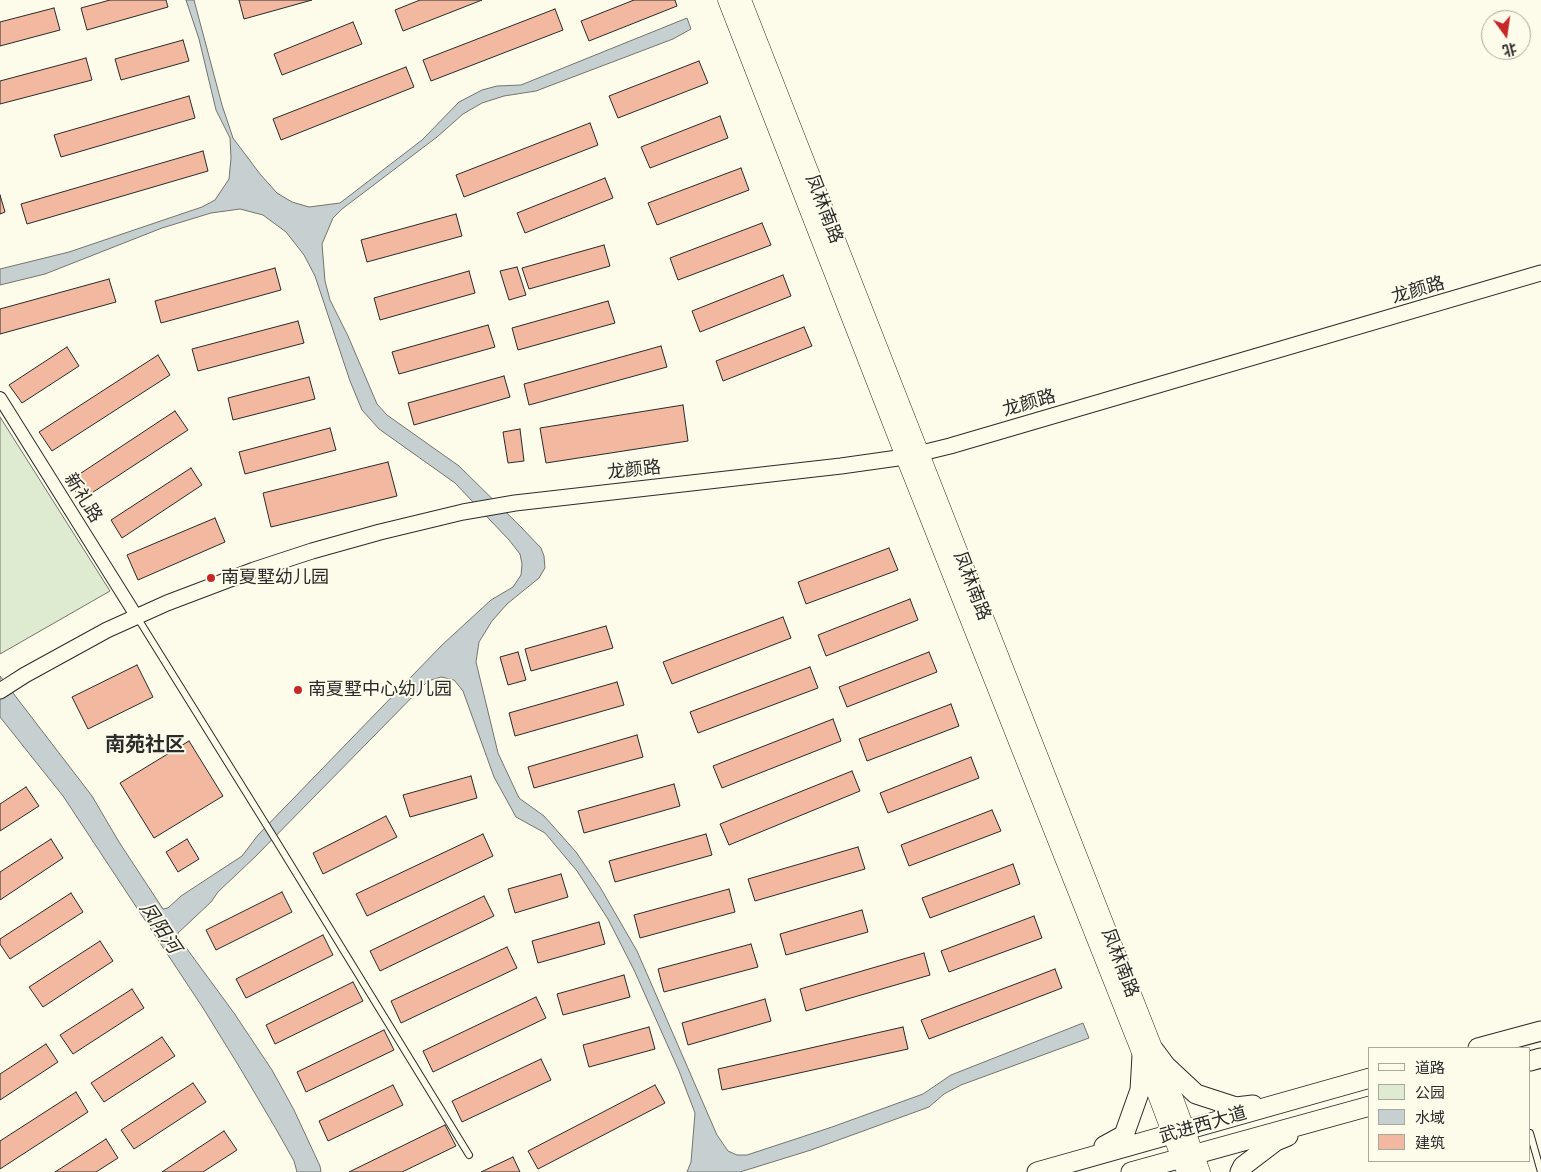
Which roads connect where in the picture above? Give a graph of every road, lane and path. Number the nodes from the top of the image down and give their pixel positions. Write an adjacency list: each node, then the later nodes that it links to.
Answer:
1 (727, 0): 5 (main road, 凤林南路)
2 (742, 0): 5 (main road, 凤林南路)
3 (1541, 274): 5 (street, 龙颜路)
4 (0, 398): 6 (street, 新礼路)
5 (912, 455): 6 (street, 龙颜路); 10 (main road, 凤林南路)
6 (137, 617): 7 (street, 龙颜路); 17 (lane)
7 (0, 691)
8 (1541, 1030): 9 (main road)
9 (1482, 1047)
10 (1148, 1052): 12 (main road); 15 (main road, 凤林南路); 18 (main road)
11 (1368, 1079): 12 (main road, 武进西大道)
12 (1289, 1101): 15 (main road, 武进西大道)
13 (1368, 1107): 14 (main road, 武进西大道)
14 (1335, 1115): 19 (main road, 武进西大道); 23 (main road)
15 (1179, 1132): 18 (main road, 武进西大道); 19 (main road, 凤林南路)
16 (1531, 1137): 24 (lane)
17 (470, 1155)
18 (1081, 1160): 20 (main road, 武进西大道)
19 (1188, 1161): 21 (main road, 武进西大道); 22 (main road, 凤林南路)
20 (1037, 1172)
21 (1131, 1172)
22 (1201, 1172)
23 (1240, 1172)
24 (1541, 1172)

